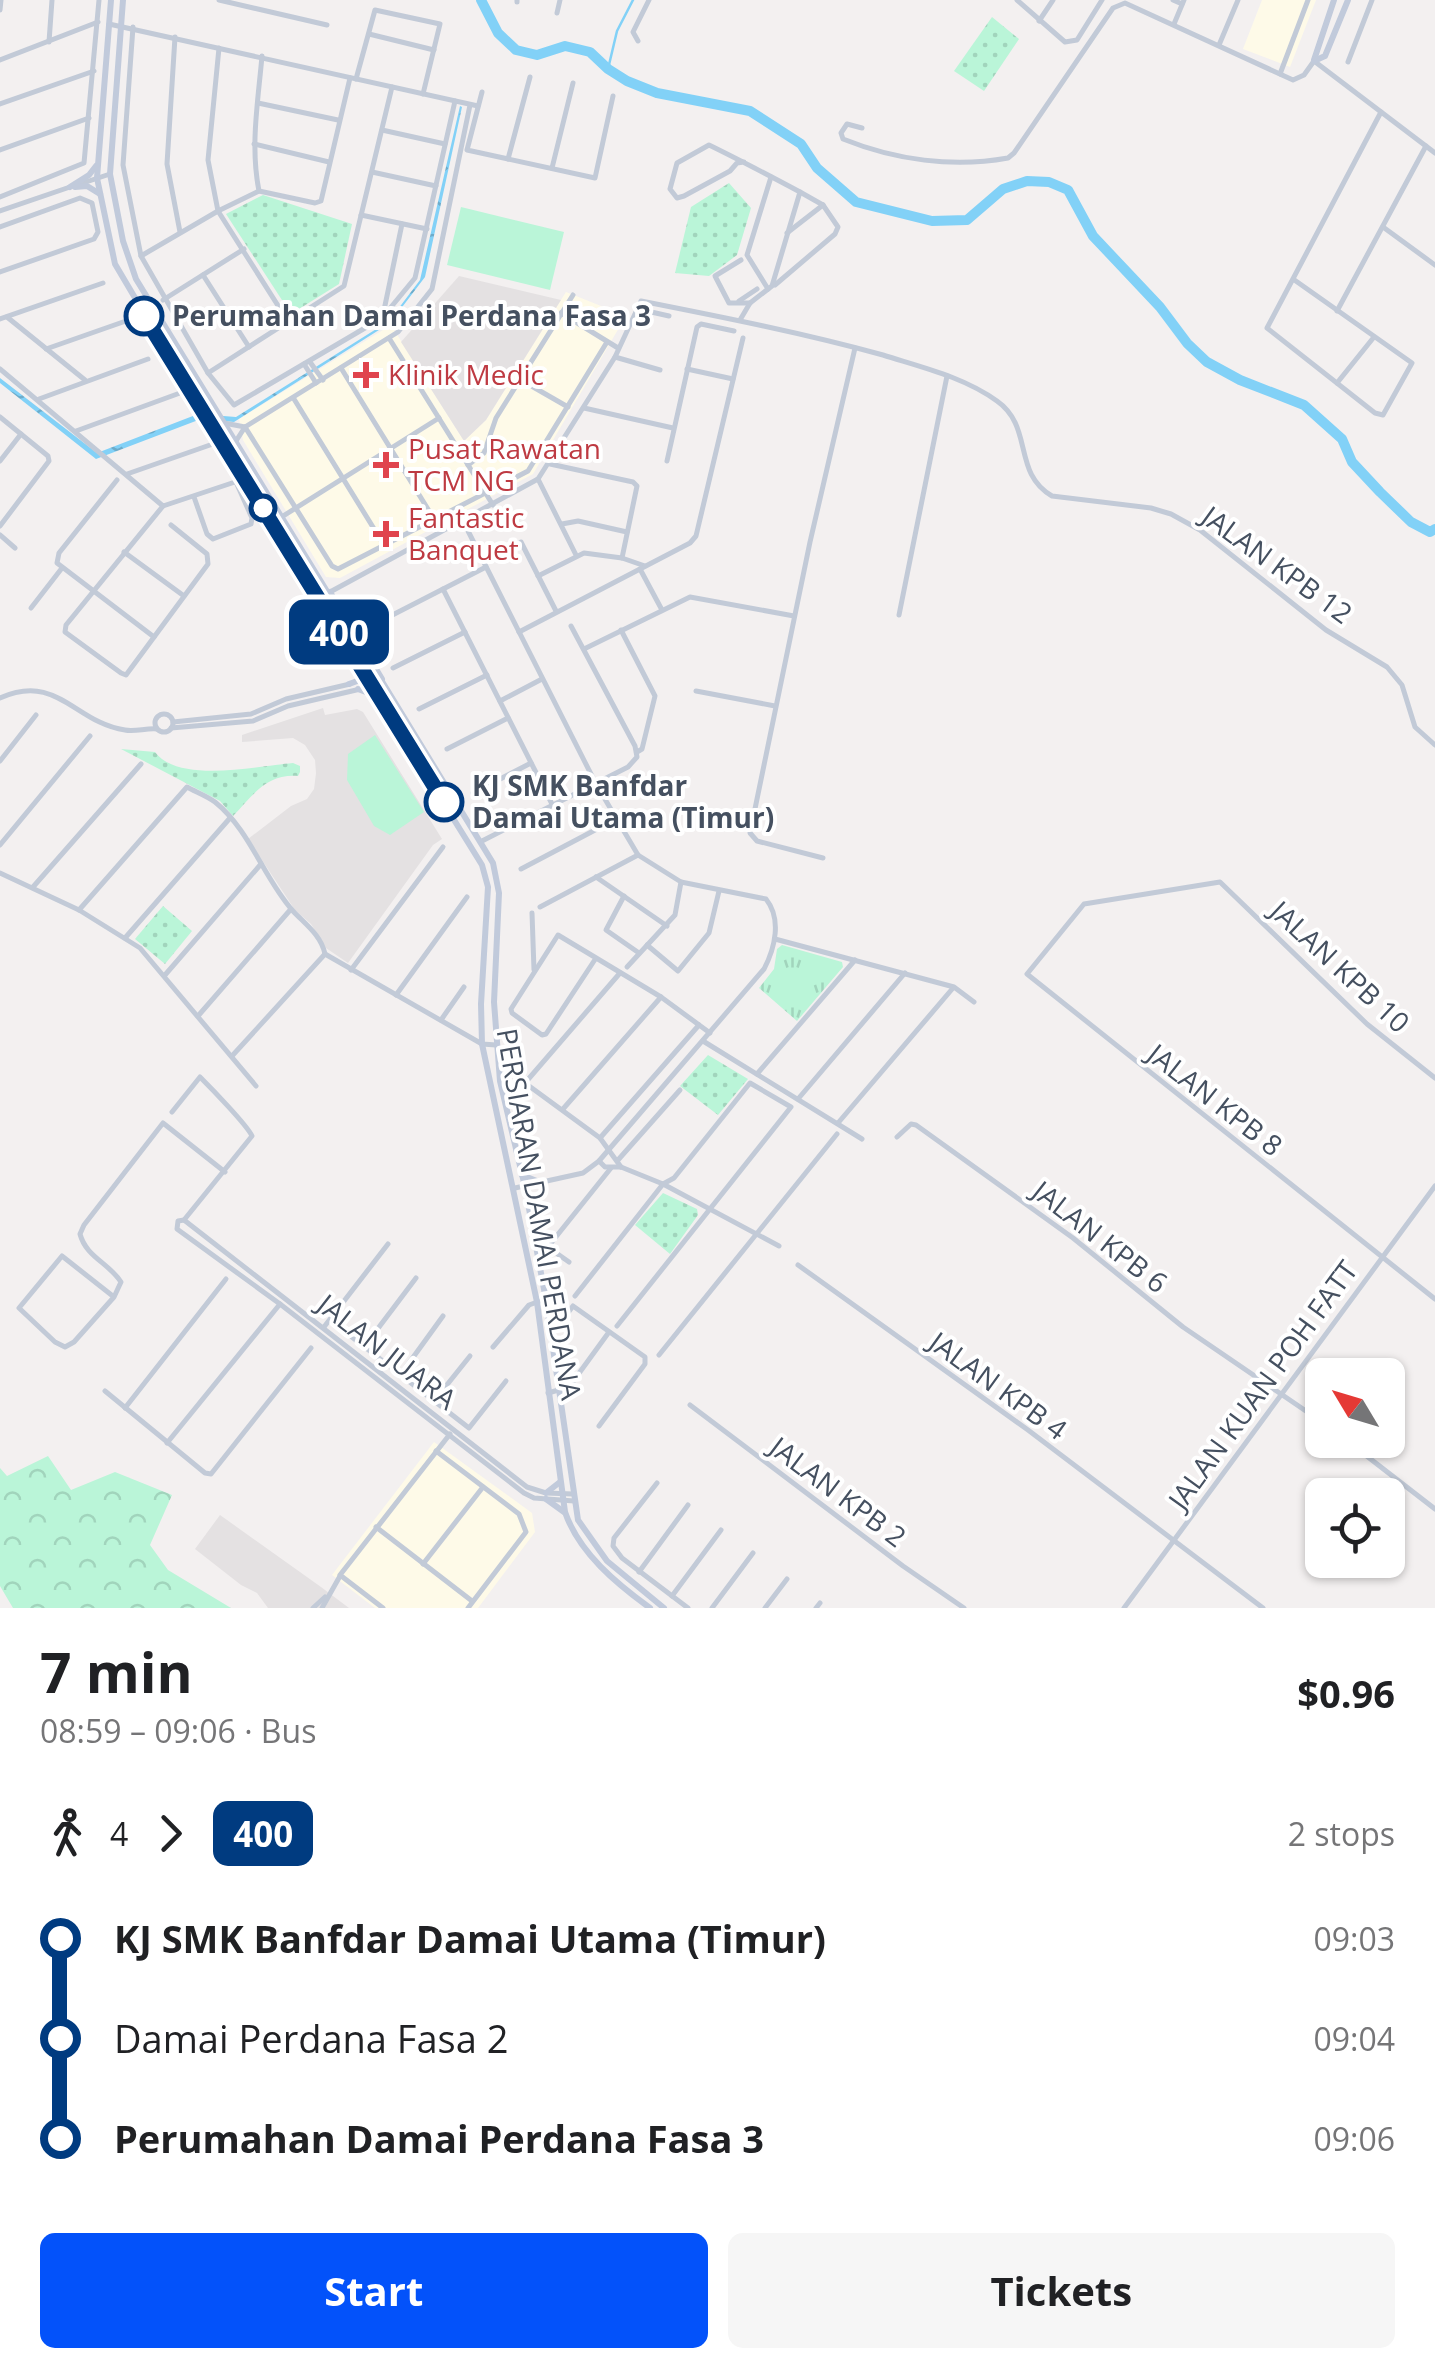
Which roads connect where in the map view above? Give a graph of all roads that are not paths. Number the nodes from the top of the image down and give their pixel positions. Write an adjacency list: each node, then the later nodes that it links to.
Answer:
1 (1, 0): 19 (street)
2 (52, 0): 31 (street)
3 (99, 0): 22 (street)
4 (111, 0): 24 (main road, PERSIARAN DAMAI PERDANA)
5 (124, 0): 25 (main road, PERSIARAN DAMAI PERDANA)
6 (219, 0): 26 (street)
7 (560, 0): 20 (street)
8 (650, 0): 30 (street)
9 (1054, 0): 23 (street)
10 (1102, 0): 23 (street)
11 (1173, 0): 18 (street)
12 (1238, 0): 32 (street)
13 (1308, 0): 40 (street)
14 (1334, 0): 37 (main road)
15 (1018, 1): 23 (street)
16 (1349, 1): 37 (main road)
17 (1369, 1): 38 (street)
18 (1183, 2): 21 (street)
19 (0, 10)
20 (557, 13)
21 (1175, 21): 32 (street); 55 (street)
22 (98, 22): 31 (street); 39 (street)
23 (1039, 22)
24 (109, 24): 25 (street); 63 (main road, PERSIARAN DAMAI PERDANA)
25 (121, 24): 27 (street); 68 (main road, PERSIARAN DAMAI PERDANA)
26 (327, 25)
27 (133, 27): 29 (street); 88 (street)
28 (368, 34): 34 (street); 34 (street); 42 (street)
29 (175, 37): 33 (street); 85 (street)
30 (638, 41)
31 (49, 42): 36 (street)
32 (1220, 42): 40 (street)
33 (219, 47): 35 (street); 78 (street)
34 (434, 50): 46 (street)
35 (262, 56): 42 (street); 48 (street)
36 (0, 60)
37 (1314, 61): 40 (street); 52 (street)
38 (1348, 62)
39 (94, 72): 50 (street); 53 (street)
40 (1280, 74)
41 (530, 77): 62 (street)
42 (353, 79): 44 (street); 54 (street)
43 (573, 83): 66 (street)
44 (392, 87): 46 (street); 56 (street)
45 (482, 92): 51 (street)
46 (423, 94): 49 (street)
47 (613, 96): 66 (street)
48 (258, 103): 54 (street); 57 (street)
49 (462, 103): 51 (street); 58 (street); 112 (street)
50 (0, 104)
51 (478, 106): 62 (street)
52 (1381, 112): 59 (street); 93 (street)
53 (89, 118): 60 (street); 76 (street)
54 (340, 120): 64 (street)
55 (862, 128)
56 (382, 130): 58 (street); 67 (street)
57 (254, 144): 64 (street); 73 (street)
58 (445, 144): 71 (street)
59 (1426, 146): 61 (street); 83 (street)
60 (0, 150)
61 (1435, 153)
62 (508, 159): 66 (street)
63 (98, 160): 70 (main road, PERSIARAN DAMAI PERDANA); 72 (main road)
64 (330, 162): 73 (street)
65 (744, 162): 65 (street); 69 (street)
66 (552, 168)
67 (372, 172): 71 (street); 80 (street)
68 (110, 174): 70 (street); 140 (main road, PERSIARAN DAMAI PERDANA)
69 (771, 176): 74 (street); 95 (street)
70 (97, 178): 72 (street); 75 (main road, PERSIARAN DAMAI PERDANA)
71 (436, 186): 84 (street)
72 (70, 187): 75 (main road); 79 (street)
73 (259, 191): 78 (street)
74 (800, 192): 77 (street); 86 (street)
75 (100, 195): 158 (main road, PERSIARAN DAMAI PERDANA)
76 (0, 198)
77 (823, 205): 86 (street); 95 (street)
78 (218, 210): 85 (street); 87 (street)
79 (0, 211)
80 (361, 215): 81 (street); 109 (street)
81 (402, 224): 84 (street); 106 (street)
82 (0, 227): 91 (street)
83 (1384, 227): 90 (street); 102 (street)
84 (427, 229): 106 (street)
85 (180, 232): 88 (street)
86 (787, 234): 95 (street)
87 (244, 248): 92 (street); 109 (street)
88 (141, 256): 98 (street)
89 (741, 260): 99 (street)
90 (1435, 265)
91 (0, 272)
92 (203, 275): 98 (street); 115 (street)
93 (1293, 279): 102 (street); 132 (street)
94 (102, 284): 105 (street)
95 (770, 288): 100 (street)
96 (757, 289): 99 (street)
97 (573, 295): 103 (street)
98 (163, 300): 126 (street)
99 (739, 300): 100 (street)
100 (750, 303): 107 (street)
101 (638, 309): 104 (street); 107 (street, JALAN KPB 12); 116 (street)
102 (1337, 311): 111 (street)
103 (561, 313): 114 (street); 130 (street)
104 (669, 316)
105 (4, 318): 118 (street)
106 (382, 318): 121 (street)
107 (740, 320): 117 (street, JALAN KPB 12)
108 (123, 322): 118 (street)
109 (289, 323): 115 (street)
110 (734, 331): 123 (street)
111 (1374, 337): 132 (street); 132 (street)
112 (389, 338): 122 (street); 139 (street)
113 (743, 338): 128 (street)
114 (607, 342): 116 (street); 136 (street)
115 (249, 348): 126 (street)
116 (620, 348): 119 (street)
117 (856, 348): 127 (street, JALAN KPB 12); 192 (street)
118 (46, 349): 129 (street)
119 (614, 358): 125 (street); 137 (street)
120 (148, 359): 129 (street)
121 (310, 367): 126 (street); 131 (street)
122 (341, 368): 131 (street); 148 (street)
123 (687, 368): 128 (street); 142 (street)
124 (0, 369): 135 (street)
125 (660, 370)
126 (208, 372)
127 (947, 376): 191 (street); 218 (street, JALAN KPB 12)
128 (734, 378): 181 (street)
129 (85, 380): 135 (street)
130 (521, 380): 136 (street); 153 (street)
131 (320, 382): 134 (street)
132 (1337, 383)
133 (180, 394): 143 (street)
134 (293, 398): 141 (street); 155 (street)
135 (40, 399): 143 (street)
136 (568, 407): 145 (street)
137 (584, 408): 142 (street); 149 (street)
138 (0, 416): 144 (street)
139 (439, 418): 148 (street); 153 (street)
140 (224, 422): 141 (street); 146 (main road, PERSIARAN DAMAI PERDANA)
141 (244, 427): 146 (street); 163 (street)
142 (674, 428): 151 (street)
143 (76, 431): 154 (street)
144 (21, 434): 150 (street); 170 (street)
145 (548, 440): 149 (street); 159 (street)
146 (236, 441): 164 (main road, PERSIARAN DAMAI PERDANA)
147 (210, 445): 154 (street)
148 (390, 448): 155 (street); 165 (street)
149 (560, 448): 152 (street)
150 (0, 461)
151 (667, 461)
152 (550, 464): 156 (street); 171 (street)
153 (468, 465): 159 (street)
154 (128, 474): 162 (street)
155 (343, 478): 163 (street); 174 (street)
156 (538, 479): 161 (street); 168 (street)
157 (116, 480): 179 (street)
158 (240, 480): 160 (street); 160 (street); 167 (main road, PERSIARAN DAMAI PERDANA)
159 (486, 493): 161 (street); 165 (street)
160 (194, 497): 162 (street)
161 (493, 505): 166 (street)
162 (163, 506): 176 (street)
163 (294, 508): 164 (street); 174 (street)
164 (282, 516): 167 (street); 183 (main road, PERSIARAN DAMAI PERDANA)
165 (435, 519): 174 (street)
166 (463, 521): 180 (street); 186 (street)
167 (272, 522): 201 (main road, PERSIARAN DAMAI PERDANA)
168 (562, 524): 171 (street); 177 (street)
169 (170, 525): 187 (street)
170 (0, 526)
171 (627, 532): 178 (street)
172 (0, 535): 175 (street)
173 (521, 542): 182 (street)
174 (384, 545)
175 (14, 548)
176 (124, 552): 184 (street); 187 (street)
177 (576, 554): 178 (street); 182 (street)
178 (622, 558): 181 (street)
179 (60, 565): 184 (street); 188 (street)
180 (486, 567): 185 (street); 197 (street)
181 (642, 568): 189 (street); 190 (street)
182 (538, 576): 190 (street)
183 (322, 584): 186 (main road, PERSIARAN DAMAI PERDANA); 204 (main road, PERSIARAN DAMAI PERDANA)
184 (93, 589): 198 (street); 198 (street)
185 (443, 589): 193 (street); 196 (street)
186 (330, 592): 204 (main road, PERSIARAN DAMAI PERDANA)
187 (184, 596): 198 (street)
188 (31, 608)
189 (662, 610): 192 (street); 195 (street)
190 (557, 612): 197 (street)
191 (899, 615)
192 (794, 616): 211 (street)
193 (371, 626)
194 (571, 626): 199 (street)
195 (621, 630): 199 (street); 220 (street)
196 (465, 632): 200 (street); 202 (street)
197 (519, 632): 203 (street)
198 (154, 637)
199 (584, 649): 220 (street)
200 (393, 668)
201 (363, 670): 204 (main road, PERSIARAN DAMAI PERDANA); 205 (main road)
202 (486, 674): 210 (street); 212 (street)
203 (542, 678): 210 (street); 224 (street)
204 (377, 682): 205 (street); 206 (street); 209 (main road, PERSIARAN DAMAI PERDANA); 229 (main road, PERSIARAN DAMAI PERDANA)
205 (349, 684): 216 (street)
206 (358, 689): 209 (main road); 216 (street)
207 (696, 691): 211 (street)
208 (0, 698): 215 (street)
209 (380, 698): 243 (main road, PERSIARAN DAMAI PERDANA)
210 (500, 701): 214 (street)
211 (775, 706): 233 (street)
212 (419, 709)
213 (36, 715): 221 (street)
214 (508, 718): 219 (street); 222 (street)
215 (156, 725): 216 (street); 216 (street)
216 (172, 725)
217 (90, 736): 230 (street)
218 (1435, 745)
219 (446, 749)
220 (637, 754): 224 (street)
221 (0, 761)
222 (532, 763): 225 (street); 226 (street)
223 (141, 764): 239 (street)
224 (596, 784): 226 (street); 228 (street)
225 (473, 793)
226 (553, 806): 229 (street)
227 (230, 818): 234 (street); 247 (street); 250 (street)
228 (616, 819): 232 (street); 235 (street)
229 (482, 841): 244 (main road, PERSIARAN DAMAI PERDANA)
230 (0, 846)
231 (443, 847): 258 (street)
232 (638, 855): 237 (street); 238 (street)
233 (822, 858)
234 (262, 864): 246 (street); 263 (street)
235 (521, 869)
236 (0, 872): 239 (street)
237 (596, 877): 241 (street); 245 (street)
238 (681, 882): 240 (street); 249 (street)
239 (33, 887): 247 (street)
240 (719, 890): 251 (street); 252 (street)
241 (624, 896): 249 (street); 253 (street)
242 (467, 897): 266 (street)
243 (488, 901): 244 (main road); 274 (main road, PERSIARAN DAMAI PERDANA)
244 (499, 904): 275 (main road, PERSIARAN DAMAI PERDANA)
245 (540, 907)
246 (291, 909): 254 (street); 269 (street)
247 (79, 910): 250 (street)
248 (532, 913): 259 (street)
249 (667, 926): 252 (street)
250 (125, 938): 263 (street)
251 (774, 939): 256 (street); 272 (street)
252 (647, 945): 253 (street)
253 (640, 953): 257 (street)
254 (326, 954): 258 (street); 276 (street)
255 (596, 958): 259 (street); 259 (street); 260 (street)
256 (855, 960): 261 (street); 277 (street)
257 (627, 967)
258 (351, 970): 266 (street)
259 (535, 970)
260 (620, 973): 267 (street); 282 (street)
261 (905, 974): 264 (street); 281 (street)
262 (1026, 974): 278 (street, JALAN KPB 10); 306 (street, JALAN KPB 8)
263 (165, 975): 269 (street)
264 (954, 987): 268 (street); 284 (street)
265 (464, 988): 270 (street)
266 (396, 995): 270 (street)
267 (661, 997): 271 (street); 282 (street)
268 (974, 1002)
269 (198, 1016): 276 (street)
270 (441, 1020): 274 (street)
271 (699, 1026): 272 (street); 287 (street)
272 (710, 1033): 273 (street)
273 (704, 1041): 277 (street); 289 (street)
274 (482, 1044): 275 (street); 299 (main road, PERSIARAN DAMAI PERDANA)
275 (496, 1045): 294 (main road, PERSIARAN DAMAI PERDANA)
276 (232, 1056): 279 (street)
277 (757, 1074): 281 (street)
278 (1435, 1078)
279 (256, 1086)
280 (680, 1090): 291 (street)
281 (798, 1099): 284 (street)
282 (563, 1109): 287 (street)
283 (172, 1112): 293 (street)
284 (838, 1122): 288 (street)
285 (836, 1134): 303 (street)
286 (897, 1137): 332 (street, JALAN KPB 6)
287 (600, 1138): 289 (street)
288 (862, 1139)
289 (608, 1149): 290 (street); 291 (street)
290 (599, 1161): 292 (street); 295 (street)
291 (619, 1164): 292 (street); 296 (street)
292 (612, 1168): 307 (street)
293 (226, 1172): 302 (street); 312 (street)
294 (522, 1175): 295 (main road); 298 (main road, PERSIARAN DAMAI PERDANA)
295 (544, 1184): 298 (street); 300 (main road)
296 (663, 1184): 301 (street); 301 (street); 311 (street)
297 (1435, 1186): 306 (street, JALAN KUAN POH FATT)
298 (525, 1187): 299 (street); 300 (main road, PERSIARAN DAMAI PERDANA)
299 (515, 1188): 314 (main road, PERSIARAN DAMAI PERDANA)
300 (527, 1198): 314 (main road, PERSIARAN DAMAI PERDANA)
301 (711, 1210): 303 (street); 319 (street)
302 (184, 1220): 315 (street, JALAN JUARA); 320 (street, JALAN JUARA)
303 (758, 1234): 305 (street); 325 (street)
304 (388, 1244): 318 (street)
305 (779, 1246)
306 (1380, 1257): 313 (street, JALAN KPB 8); 332 (street, JALAN KUAN POH FATT)
307 (568, 1262)
308 (798, 1264): 354 (street, JALAN KPB 4)
309 (416, 1278): 322 (street)
310 (226, 1279): 336 (street)
311 (574, 1296)
312 (114, 1297): 312 (street)
313 (1435, 1299)
314 (541, 1301): 323 (street); 331 (main road, PERSIARAN DAMAI PERDANA); 333 (main road, PERSIARAN DAMAI PERDANA)
315 (280, 1304): 329 (street, JALAN JUARA); 340 (street)
316 (444, 1316): 327 (street)
317 (564, 1318): 321 (street)
318 (330, 1320): 320 (street); 322 (street)
319 (617, 1326)
320 (324, 1327): 329 (street, JALAN JUARA)
321 (610, 1332): 331 (street); 338 (street)
322 (364, 1346): 327 (street)
323 (494, 1347)
324 (311, 1348): 340 (street)
325 (659, 1355)
326 (470, 1356): 334 (street)
327 (400, 1374): 329 (street); 334 (street)
328 (506, 1381): 334 (street)
329 (392, 1385): 339 (street, JALAN JUARA)
330 (106, 1391): 336 (street)
331 (559, 1391): 333 (street); 348 (main road, PERSIARAN DAMAI PERDANA)
332 (1282, 1392): 337 (street); 354 (street, JALAN KUAN POH FATT)
333 (548, 1393): 343 (main road, PERSIARAN DAMAI PERDANA)
334 (434, 1401)
335 (690, 1406): 371 (street, JALAN KPB 2)
336 (125, 1408): 340 (street)
337 (1305, 1409)
338 (599, 1426)
339 (451, 1432): 341 (street); 346 (street, JALAN JUARA)
340 (167, 1442)
341 (436, 1452): 345 (street); 352 (street)
342 (1369, 1458): 350 (street)
343 (561, 1477): 346 (main road); 347 (main road, PERSIARAN DAMAI PERDANA)
344 (657, 1483): 357 (street)
345 (483, 1487): 356 (street); 362 (street)
346 (546, 1496): 347 (street, JALAN JUARA); 351 (main road)
347 (563, 1497): 348 (street, JALAN JUARA); 351 (main road, PERSIARAN DAMAI PERDANA)
348 (574, 1498): 367 (main road, PERSIARAN DAMAI PERDANA)
349 (688, 1505): 357 (street)
350 (1435, 1509)
351 (565, 1512): 366 (main road, PERSIARAN DAMAI PERDANA)
352 (376, 1527): 356 (street); 358 (street)
353 (722, 1530): 361 (street)
354 (1175, 1539): 372 (street, JALAN KUAN POH FATT); 373 (street, JALAN KPB 4)
355 (753, 1553): 369 (street)
356 (423, 1564): 362 (street)
357 (639, 1572): 361 (street)
358 (340, 1575): 360 (street); 365 (street)
359 (788, 1579): 370 (street)
360 (327, 1596): 363 (street); 364 (street)
361 (672, 1596): 368 (street)
362 (471, 1605)
363 (313, 1608)
364 (322, 1608)
365 (383, 1608)
366 (650, 1608)
367 (664, 1608)
368 (688, 1608)
369 (712, 1608)
370 (766, 1608)
371 (964, 1608)
372 (1124, 1608)
373 (1262, 1608)

